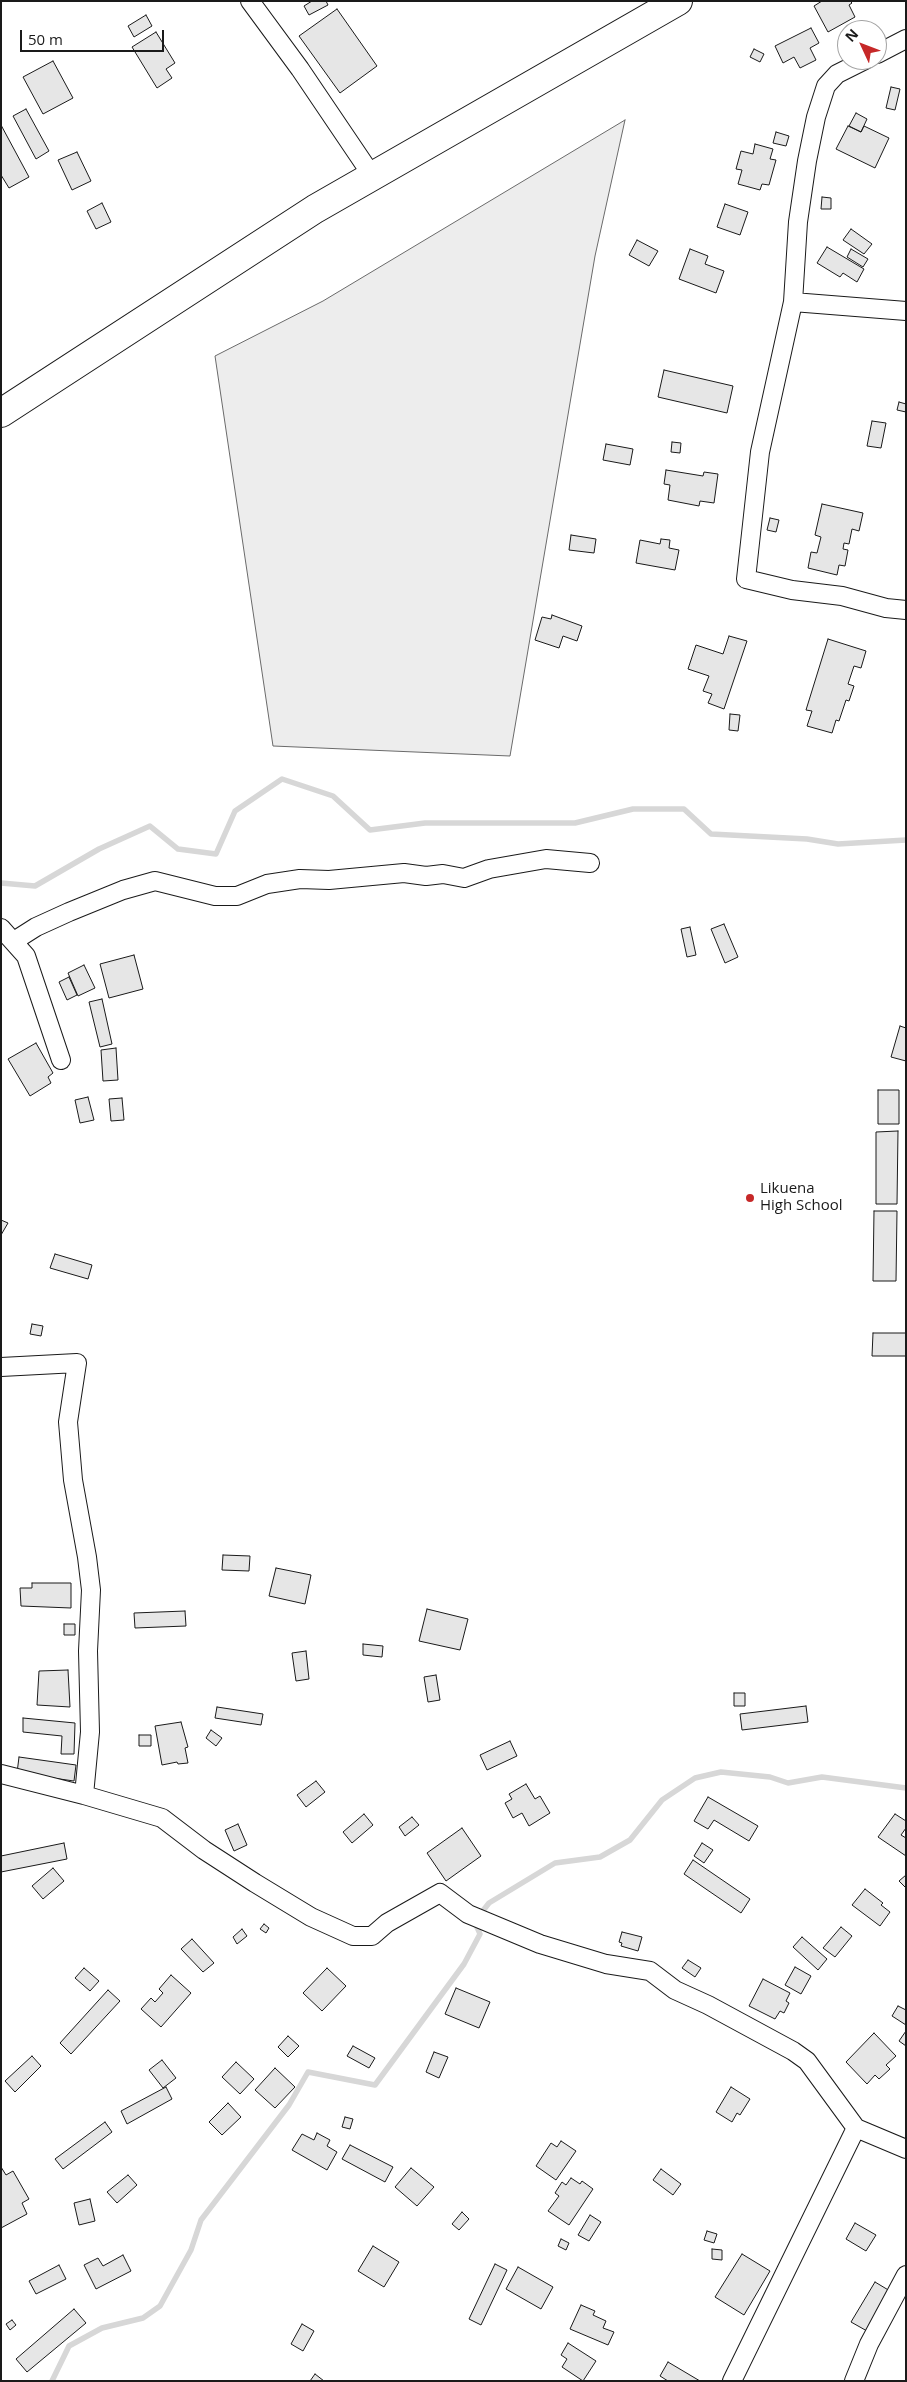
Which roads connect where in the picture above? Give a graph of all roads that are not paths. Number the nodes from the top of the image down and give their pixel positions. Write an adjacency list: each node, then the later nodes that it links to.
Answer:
1 (250, 1): 6 (street)
2 (678, 1): 6 (main road)
3 (906, 39): 4 (street)
4 (887, 49)
5 (845, 70): 7 (street)
6 (373, 177): 9 (main road)
7 (793, 302): 8 (street); 10 (street)
8 (906, 311)
9 (1, 413)
10 (906, 610)
11 (590, 863): 12 (street)
12 (8, 934): 13 (street)
13 (61, 1060)
14 (1, 1367): 16 (street)
15 (1, 1774): 16 (street)
16 (84, 1795): 17 (street)
17 (856, 2128): 18 (street); 20 (street)
18 (906, 2148)
19 (906, 2275): 21 (street)
20 (732, 2381)
21 (854, 2381)

